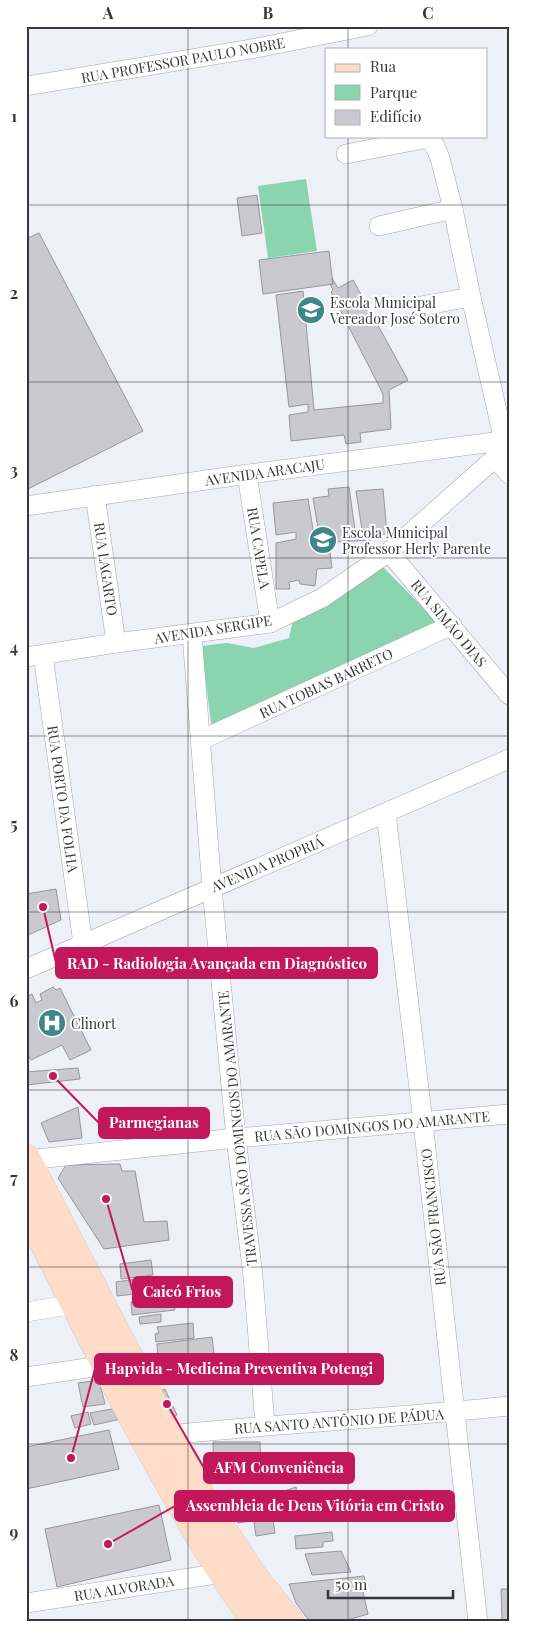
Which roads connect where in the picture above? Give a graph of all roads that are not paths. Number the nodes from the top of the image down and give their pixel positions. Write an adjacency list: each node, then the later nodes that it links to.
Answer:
1 (368, 26): 2 (street, RUA PROFESSOR PAULO NOBRE)
2 (26, 86)
3 (346, 154): 4 (street)
4 (453, 209): 5 (street); 6 (street)
5 (378, 226)
6 (471, 297): 7 (street); 8 (street)
7 (421, 306)
8 (506, 440): 9 (street); 10 (street, AVENIDA ARACAJU)
9 (495, 458): 11 (street); 14 (street, AVENIDA SERGIPE)
10 (247, 474): 12 (street, AVENIDA ARACAJU); 15 (street, RUA CAPELA)
11 (509, 474)
12 (95, 495): 13 (street, AVENIDA ARACAJU); 18 (street, RUA LAGARTO)
13 (26, 506)
14 (389, 552): 15 (street, AVENIDA SERGIPE); 16 (street, RUA SIMÃO DIAS)
15 (270, 623): 17 (street, AVENIDA SERGIPE)
16 (452, 625): 20 (street, RUA SIMÃO DIAS); 21 (street, RUA TOBIAS BARRETO)
17 (192, 634): 18 (street, AVENIDA SERGIPE); 21 (street, TRAVESSA SÃO DOMINGOS DO AMARANTE)
18 (116, 643): 19 (street, AVENIDA SERGIPE)
19 (34, 656): 25 (street, RUA PORTO DA FOLHA)
20 (509, 694)
21 (201, 740): 24 (street, TRAVESSA SÃO DOMINGOS DO AMARANTE)
22 (509, 759): 23 (street, AVENIDA PROPRIÁ)
23 (386, 813): 24 (street, AVENIDA PROPRIÁ); 28 (street, RUA SÃO FRANCISCO)
24 (212, 888): 25 (street, AVENIDA PROPRIÁ); 29 (street, TRAVESSA SÃO DOMINGOS DO AMARANTE)
25 (82, 944): 26 (street, AVENIDA PROPRIÁ)
26 (26, 969)
27 (509, 1114): 28 (street, RUA SÃO DOMINGOS DO AMARANTE)
28 (423, 1122): 29 (street, RUA SÃO DOMINGOS DO AMARANTE); 37 (street, RUA SÃO FRANCISCO)
29 (236, 1138): 30 (street, RUA SÃO DOMINGOS DO AMARANTE); 38 (street, TRAVESSA SÃO DOMINGOS DO AMARANTE)
30 (27, 1159): 39 (main road)
31 (26, 1208): 32 (main road)
32 (75, 1304): 33 (street); 34 (main road)
33 (26, 1312)
34 (107, 1366): 35 (street); 40 (main road)
35 (26, 1377)
36 (509, 1406): 37 (street, RUA SANTO ANTÔNIO DE PÁDUA)
37 (455, 1412): 38 (street, RUA SANTO ANTÔNIO DE PÁDUA); 44 (street, RUA SÃO FRANCISCO)
38 (265, 1425): 39 (street, RUA SANTO ANTÔNIO DE PÁDUA)
39 (168, 1435): 43 (main road)
40 (222, 1573): 41 (street, RUA ALVORADA); 42 (main road)
41 (26, 1603)
42 (257, 1622)
43 (290, 1622)
44 (478, 1622)

